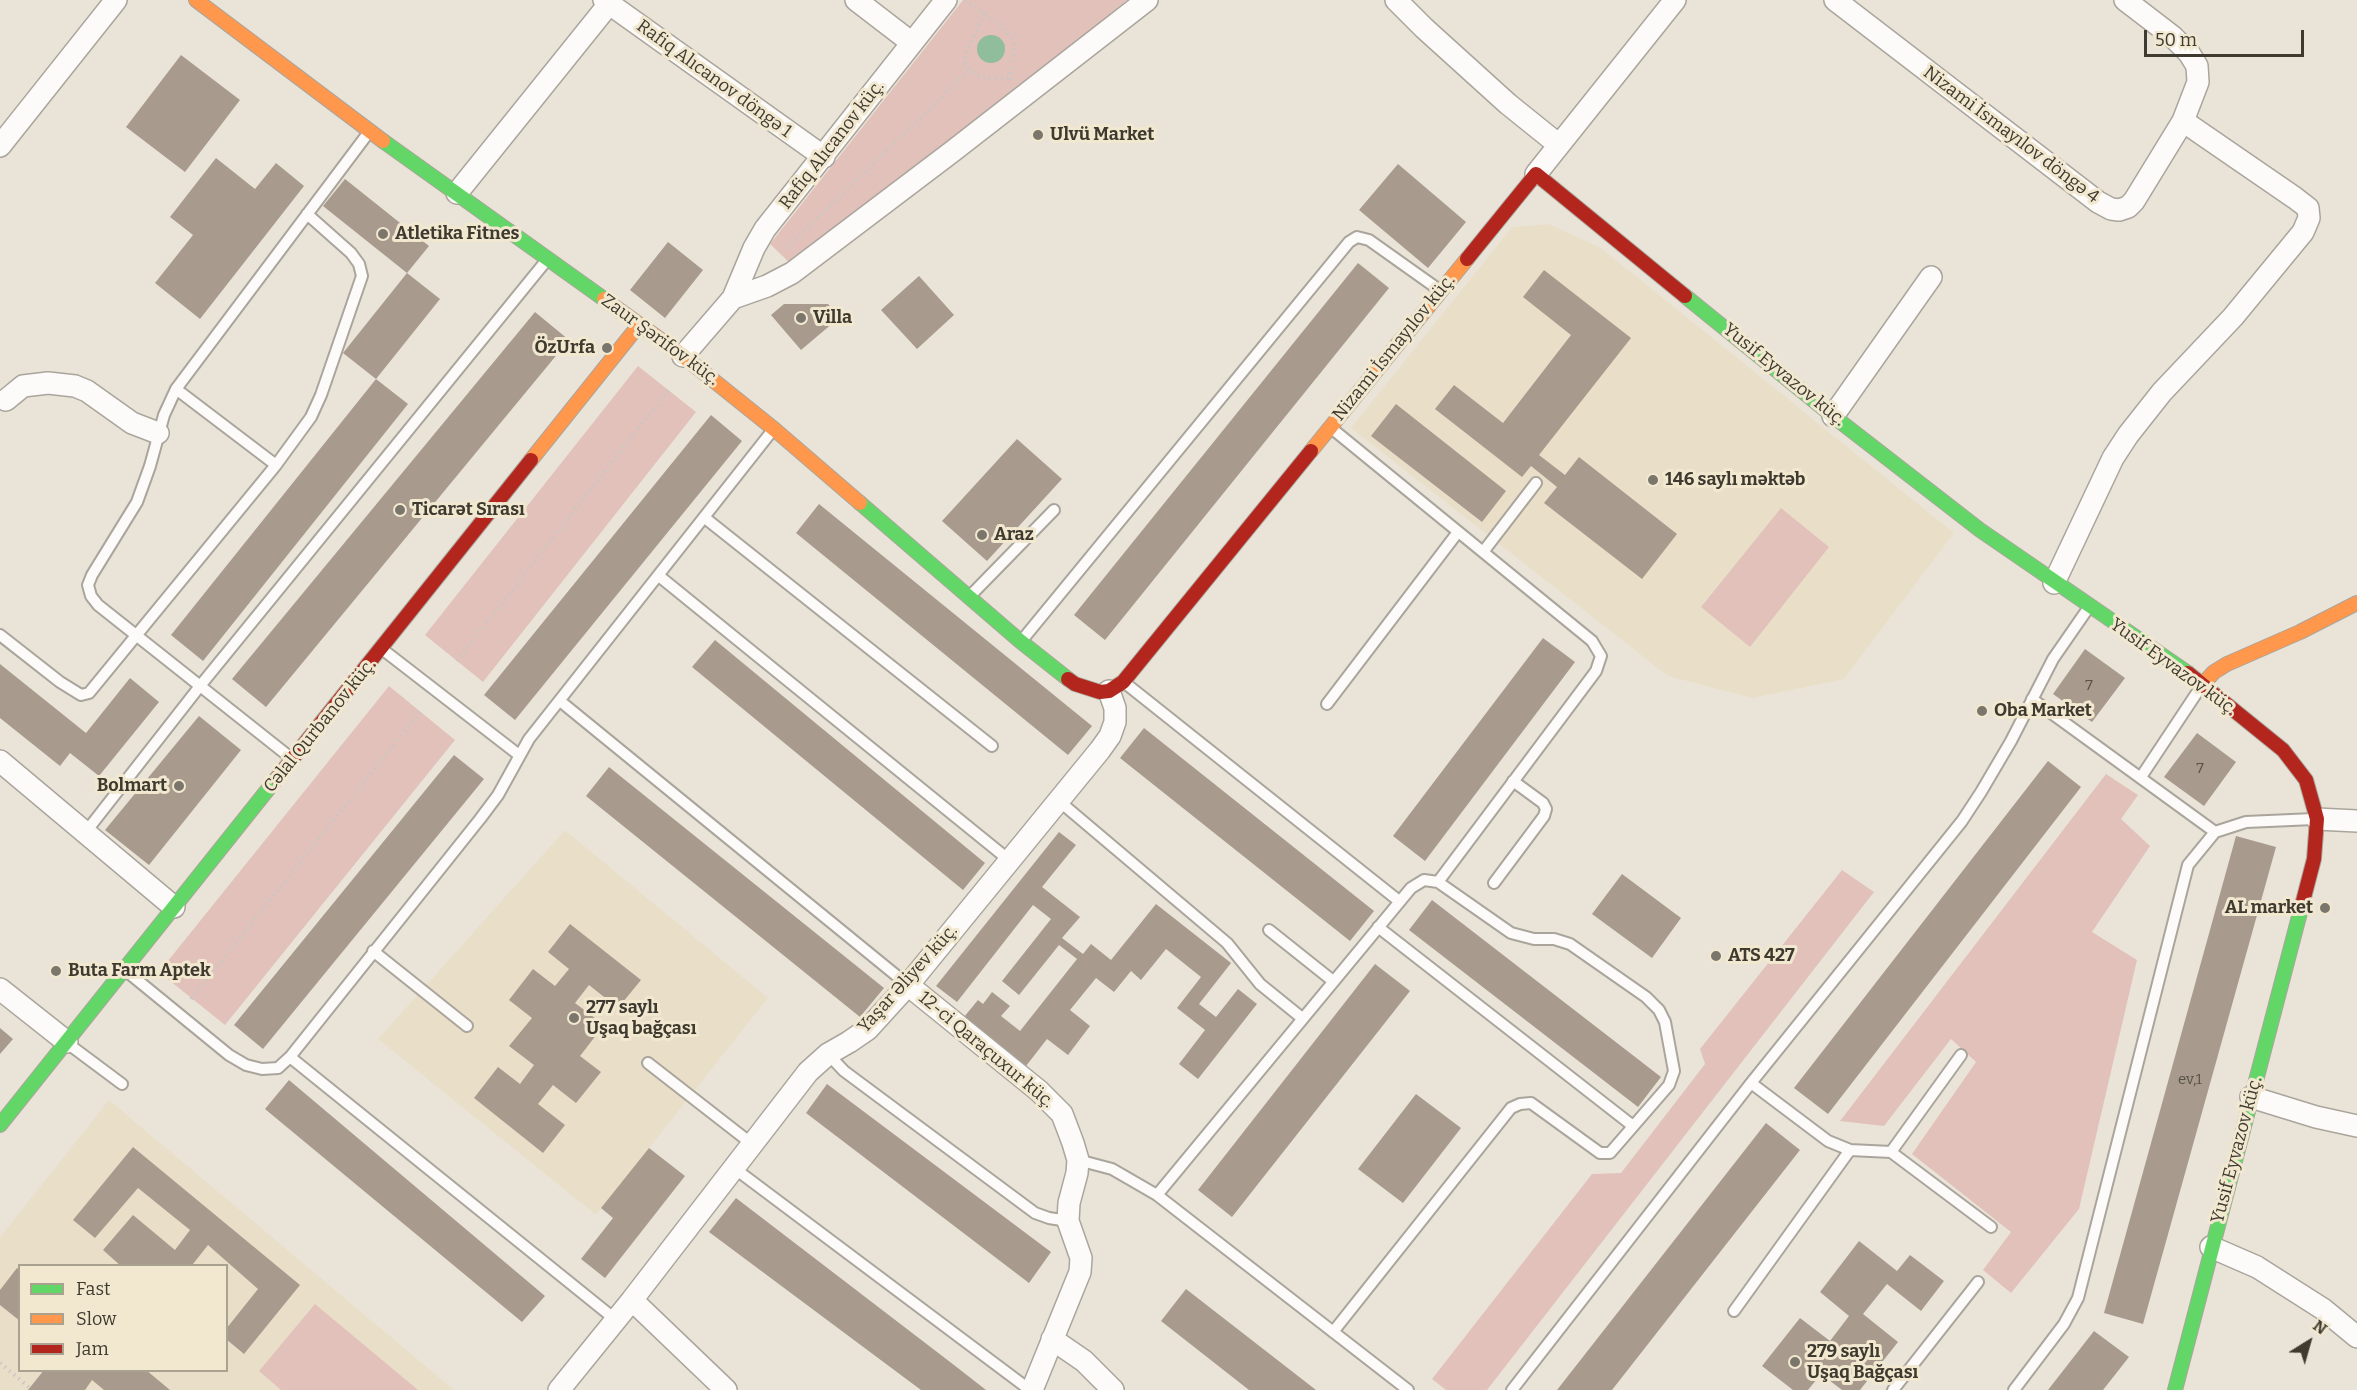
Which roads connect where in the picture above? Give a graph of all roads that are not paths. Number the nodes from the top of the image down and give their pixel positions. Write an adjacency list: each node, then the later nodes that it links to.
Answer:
1 (116, 0): 15 (street)
2 (196, 0): 13 (street, Zaur Şərifov küç.)
3 (856, 0): 11 (street)
4 (946, 0): 11 (street, Rafiq Alıcanov küç.)
5 (1147, 0): 23 (street)
6 (1396, 0): 14 (street)
7 (1675, 0): 14 (street, Nizami İsmayılov küç.)
8 (1835, 0): 12 (street, Nizami İsmayılov döngə 4)
9 (2125, 0): 12 (street, Nizami İsmayılov döngə 4)
10 (606, 2): 16 (street, Rafiq Alıcanov döngə 1); 18 (street)
11 (912, 44): 16 (street, Rafiq Alıcanov küç.)
12 (2183, 121): 39 (street)
13 (370, 131): 18 (street, Zaur Şərifov küç.); 19 (lane)
14 (1559, 145): 17 (street, Nizami İsmayılov küç.)
15 (0, 146)
16 (824, 157): 23 (street, Rafiq Alıcanov küç.)
17 (1536, 174): 22 (street, Nizami İsmayılov küç.); 28 (street, Yusif Eyvazov küç.)
18 (457, 193): 20 (street, Zaur Şərifov küç.)
19 (307, 214): 26 (lane); 32 (lane)
20 (548, 259): 24 (street, Zaur Şərifov küç.); 48 (lane)
21 (1931, 277): 28 (street)
22 (1440, 291): 29 (street, Nizami İsmayılov küç.); 45 (lane)
23 (733, 298): 25 (street)
24 (639, 325): 25 (street, Zaur Şərifov küç.); 46 (street, Cəlal Qurbanov küç.)
25 (683, 356): 30 (street, Zaur Şərifov küç.)
26 (176, 389): 31 (lane); 32 (lane)
27 (6, 400): 31 (street)
28 (1833, 416): 39 (street, Yusif Eyvazov küç.)
29 (1329, 426): 36 (lane); 49 (street, Nizami İsmayılov küç.)
30 (774, 429): 35 (lane); 40 (street, Zaur Şərifov küç.)
31 (158, 433): 44 (lane)
32 (276, 465): 44 (lane)
33 (1536, 483): 37 (lane)
34 (1054, 510): 40 (lane)
35 (705, 518): 38 (lane); 53 (lane)
36 (1458, 532): 37 (lane); 52 (lane)
37 (1484, 552): 58 (lane)
38 (659, 576): 51 (lane); 64 (lane)
39 (2054, 583): 42 (street, Yusif Eyvazov küç.)
40 (969, 597): 45 (street, Zaur Şərifov küç.)
41 (2357, 603): 47 (street)
42 (2089, 607): 47 (street, Yusif Eyvazov küç.); 50 (lane)
43 (0, 635): 44 (lane)
44 (135, 636): 48 (lane)
45 (1020, 641): 49 (street, Zaur Şərifov küç.)
46 (382, 648): 54 (lane); 55 (street, Cəlal Qurbanov küç.)
47 (2203, 684): 57 (lane); 60 (street, Yusif Eyvazov küç.)
48 (200, 686): 55 (lane); 63 (lane)
49 (1116, 686): 59 (street, Yaşar Əliyev küç.); 67 (lane)
50 (2032, 699): 57 (lane); 83 (lane)
51 (560, 701): 54 (lane); 74 (lane)
52 (1327, 704)
53 (992, 746)
54 (519, 755): 71 (lane)
55 (293, 760): 68 (street, Cəlal Qurbanov küç.)
56 (0, 761): 63 (street)
57 (2141, 777): 62 (lane)
58 (1513, 782): 65 (lane); 66 (lane)
59 (1059, 801): 64 (street, Yaşar Əliyev küç.); 76 (lane)
60 (2317, 819): 61 (street); 62 (lane); 85 (street, Yusif Eyvazov küç.)
61 (2357, 821)
62 (2215, 832): 112 (lane)
63 (85, 833): 68 (street)
64 (1009, 860): 74 (street, Yaşar Əliyev küç.)
65 (1438, 882): 67 (lane); 87 (lane)
66 (1494, 883)
67 (1399, 901): 69 (lane)
68 (174, 907): 72 (street, Cəlal Qurbanov küç.)
69 (1378, 927): 73 (lane); 87 (lane)
70 (1269, 930): 73 (lane)
71 (373, 951): 77 (lane); 81 (lane)
72 (124, 970): 78 (street, Cəlal Qurbanov küç.); 81 (lane)
73 (1333, 981): 76 (lane)
74 (908, 985): 79 (street, Yaşar Əliyev küç.); 92 (street, 12-ci Qaraçuxur küç.)
75 (0, 989): 78 (street)
76 (1302, 1018): 94 (lane)
77 (467, 1026)
78 (67, 1042): 84 (lane); 86 (street, Cəlal Qurbanov küç.)
79 (828, 1054): 89 (street, Yaşar Əliyev küç.); 95 (lane)
80 (1961, 1055): 91 (lane)
81 (290, 1057): 101 (lane)
82 (648, 1063): 89 (lane)
83 (1751, 1083): 90 (lane); 110 (lane)
84 (122, 1084)
85 (2251, 1097): 88 (street); 97 (street, Yusif Eyvazov küç.)
86 (0, 1125)
87 (1633, 1126): 102 (lane)
88 (2357, 1126)
89 (752, 1144): 93 (street, Yaşar Əliyev küç.)
90 (1850, 1150): 91 (lane); 100 (lane)
91 (1891, 1152): 96 (lane)
92 (1078, 1160): 94 (lane); 95 (street, 12-ci Qaraçuxur küç.)
93 (734, 1168): 99 (street, Yaşar Əliyev küç.); 107 (lane)
94 (1157, 1195): 102 (lane)
95 (1068, 1221): 104 (street, 12-ci Qaraçuxur küç.)
96 (1991, 1227)
97 (2211, 1247): 103 (street); 113 (street, Yusif Eyvazov küç.)
98 (1978, 1282): 111 (lane)
99 (632, 1300): 101 (street, Yaşar Əliyev küç.); 106 (street)
100 (1734, 1311)
101 (615, 1320): 105 (street, Yaşar Əliyev küç.)
102 (1333, 1332): 109 (lane)
103 (2357, 1336)
104 (1053, 1340): 107 (street, 12-ci Qaraçuxur küç.); 108 (street)
105 (559, 1390)
106 (726, 1390)
107 (1031, 1390)
108 (1113, 1390)
109 (1408, 1390)
110 (1512, 1390)
111 (1893, 1390)
112 (2014, 1390)
113 (2175, 1390)

